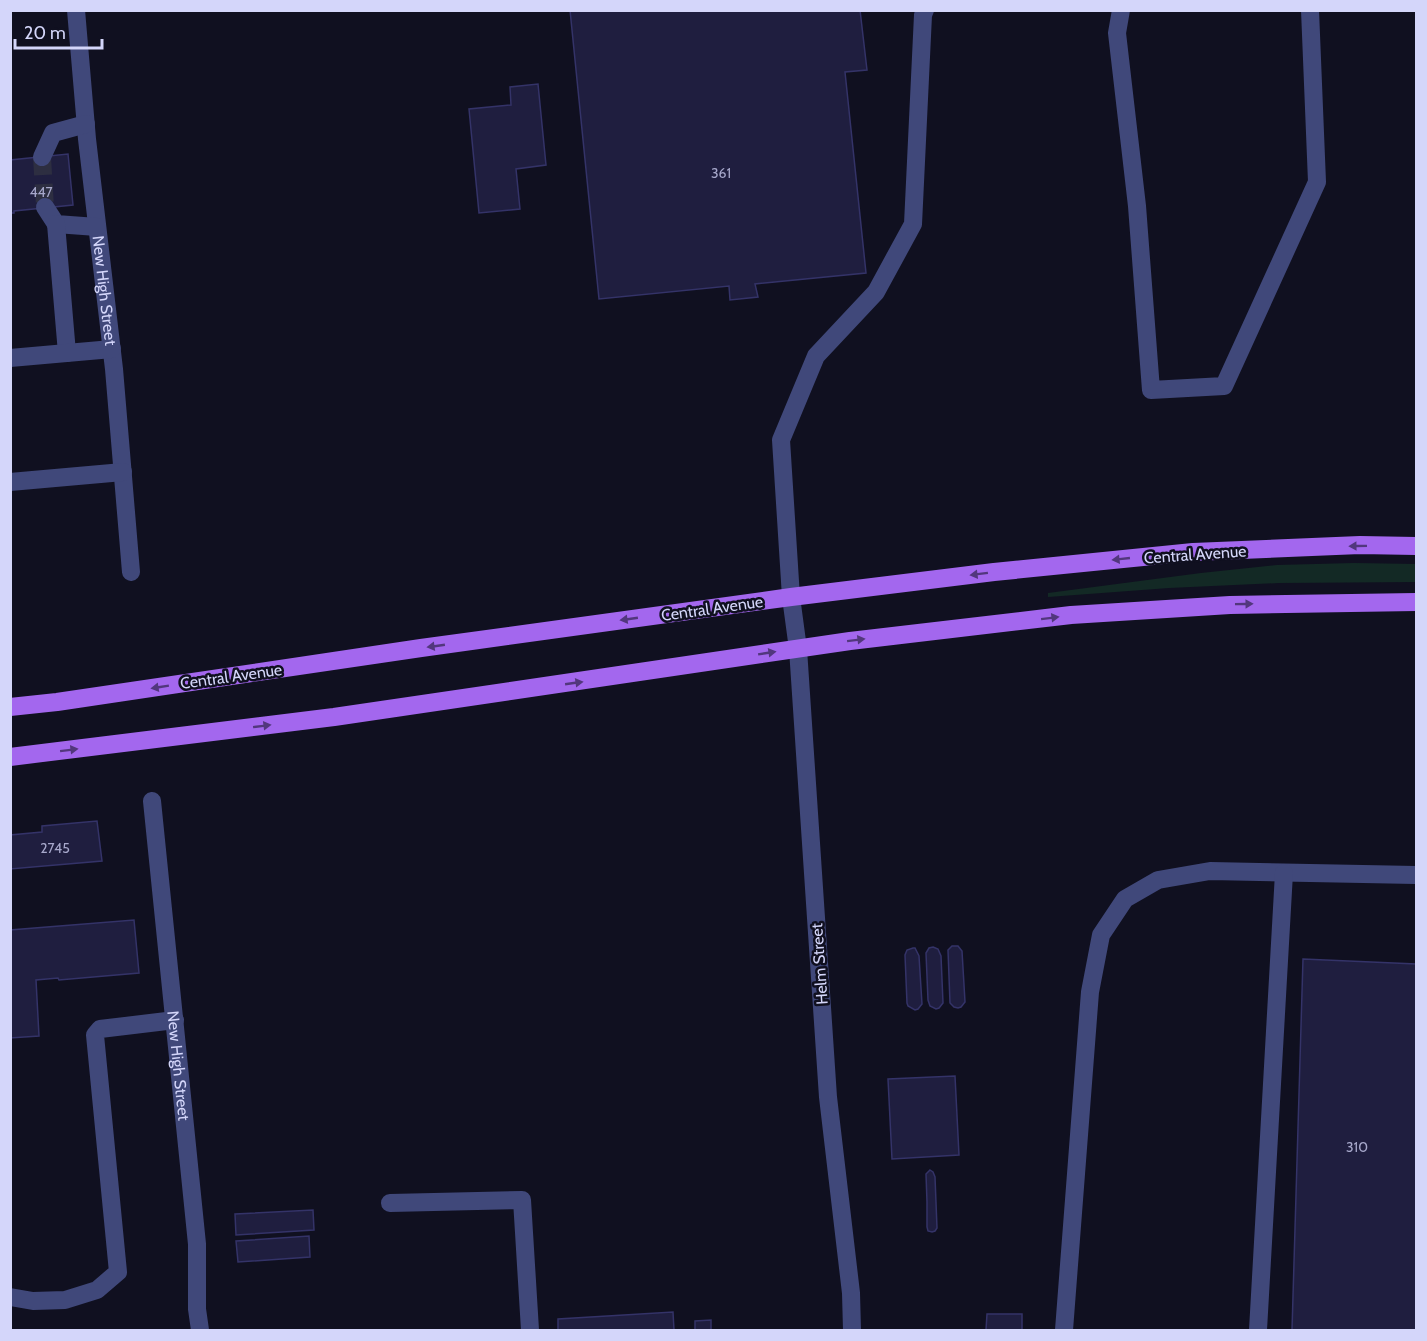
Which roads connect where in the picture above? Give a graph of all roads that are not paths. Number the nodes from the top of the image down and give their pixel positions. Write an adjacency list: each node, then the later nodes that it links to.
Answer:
1 (76, 10): 5 (street, New High Street)
2 (925, 10): 17 (street, Helm Street)
3 (1121, 10): 4 (street)
4 (1310, 10)
5 (86, 123): 6 (street); 9 (street, New High Street)
6 (42, 157)
7 (45, 207): 8 (street)
8 (56, 224): 9 (street); 11 (street)
9 (97, 227): 10 (street, New High Street)
10 (112, 349): 11 (street); 13 (street, New High Street)
11 (67, 353): 12 (street)
12 (10, 358)
13 (123, 472): 14 (street); 16 (street, New High Street)
14 (10, 482)
15 (1416, 546): 17 (main road, Central Avenue, one-way to 17)
16 (131, 572)
17 (791, 597): 19 (street, Helm Street); 20 (main road, Central Avenue, one-way to 20)
18 (1416, 602): 19 (main road, one-way to 18)
19 (798, 649): 21 (main road, one-way to 19); 30 (street, Helm Street)
20 (10, 707)
21 (10, 757)
22 (152, 801): 25 (street, New High Street)
23 (1284, 873): 24 (street); 31 (street); 32 (street)
24 (1416, 875)
25 (175, 1020): 27 (street); 28 (street, New High Street)
26 (390, 1203): 29 (street)
27 (10, 1297)
28 (200, 1330)
29 (530, 1330)
30 (852, 1330)
31 (1064, 1330)
32 (1258, 1330)

